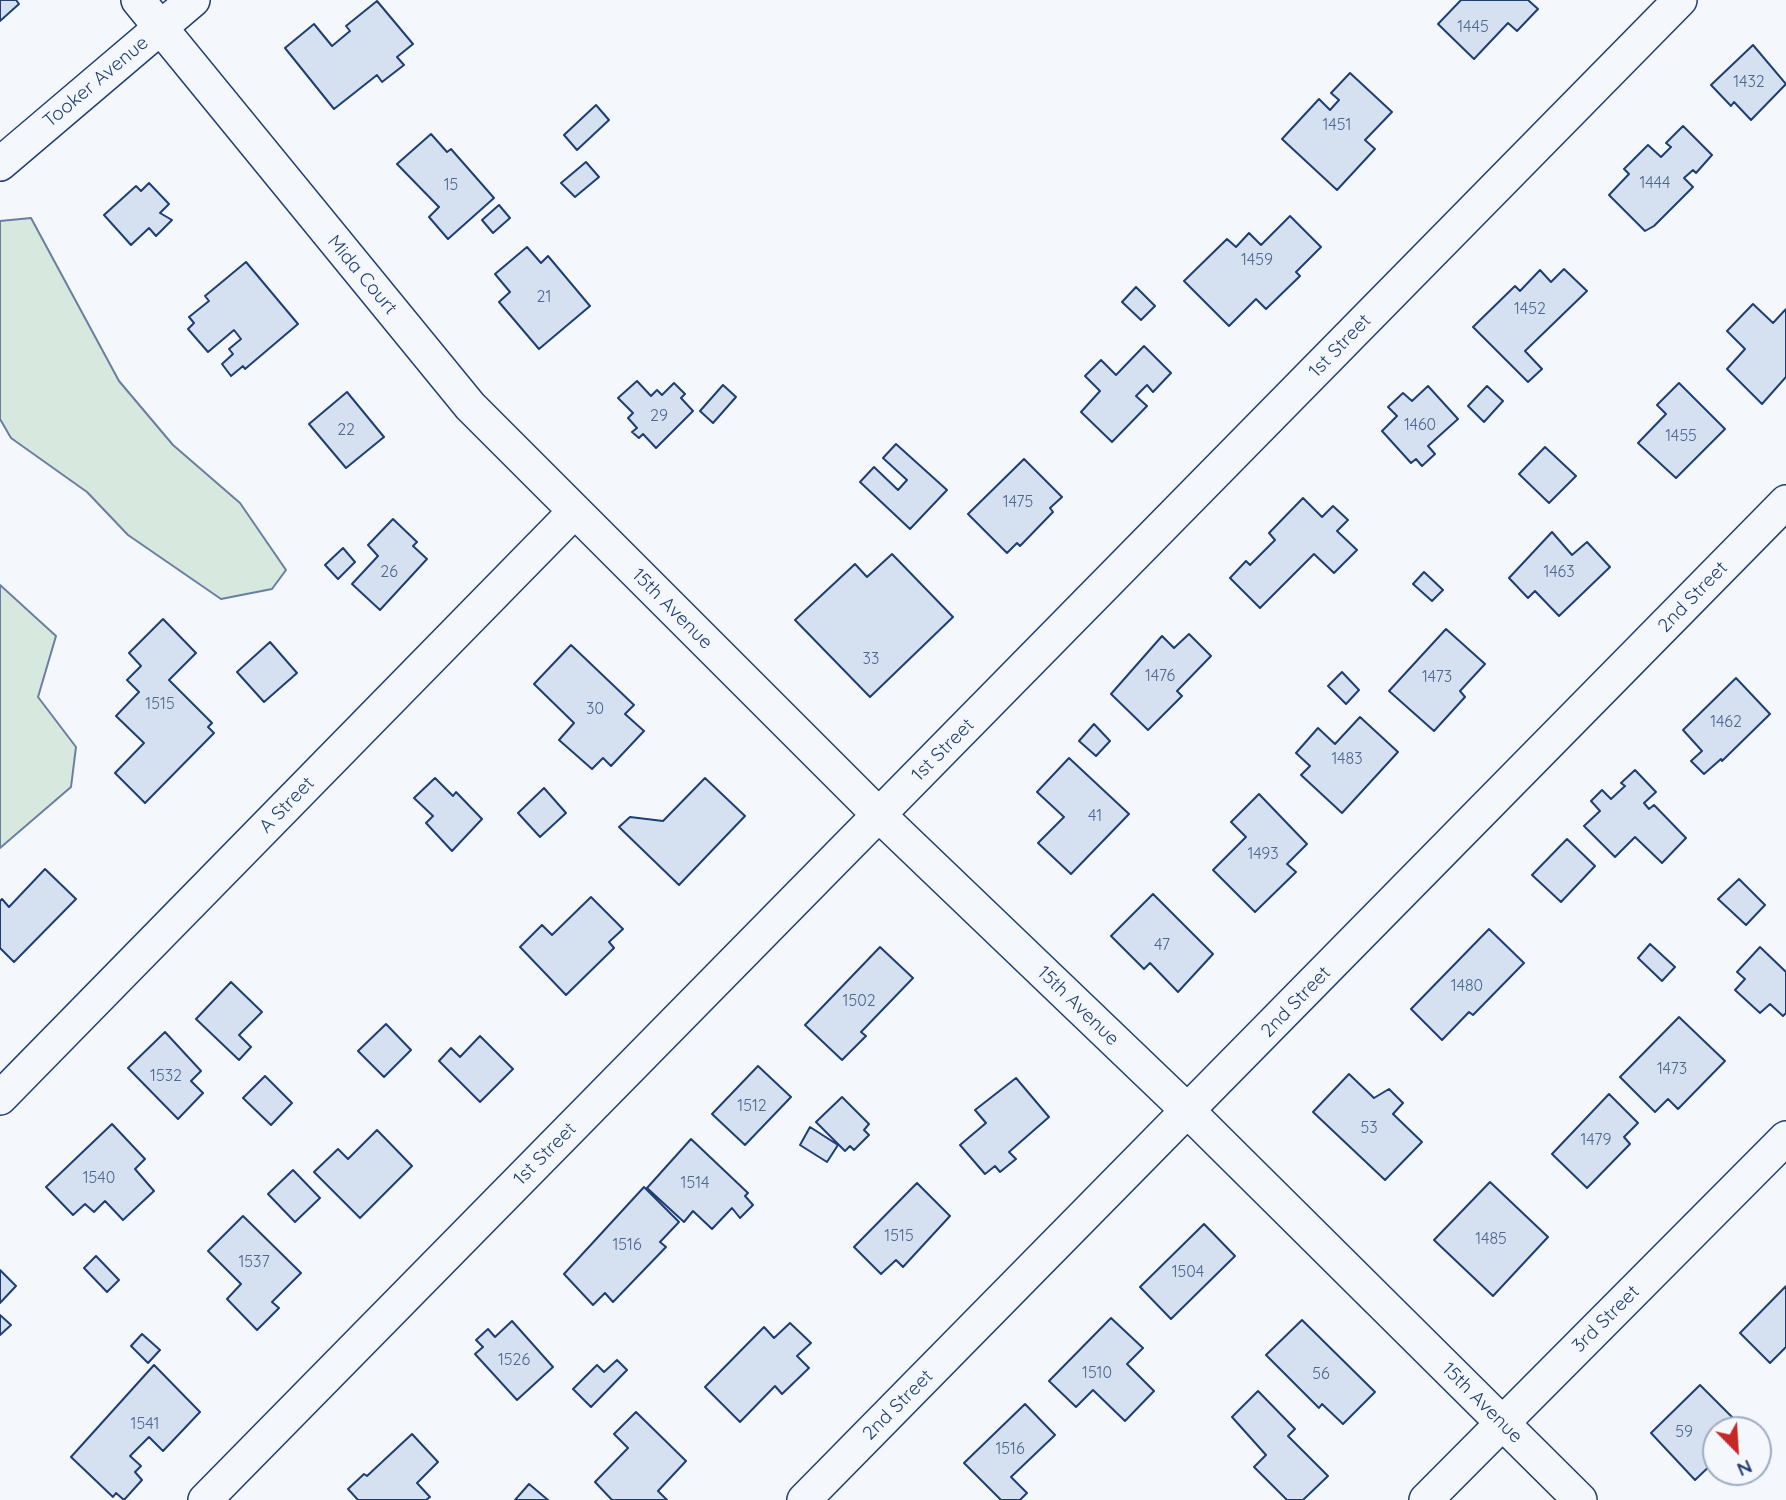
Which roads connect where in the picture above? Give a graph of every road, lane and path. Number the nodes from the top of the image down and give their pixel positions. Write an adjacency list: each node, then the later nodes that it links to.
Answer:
1 (138, 0): 4 (street, Mida Court)
2 (193, 0): 4 (street, Tooker Avenue)
3 (1680, 0): 8 (street, 1st Street)
4 (161, 27): 5 (street, Tooker Avenue); 7 (street, Mida Court)
5 (0, 164)
6 (1786, 502): 10 (street, 2nd Street)
7 (575, 511): 8 (street, 15th Avenue); 9 (street, A Street)
8 (879, 815): 10 (street, 15th Avenue); 13 (street, 1st Street)
9 (0, 1098)
10 (1188, 1111): 12 (street, 15th Avenue); 14 (street, 2nd Street)
11 (1786, 1138): 12 (street, 3rd Street)
12 (1502, 1423): 15 (street, 3rd Street); 16 (street, 15th Avenue)
13 (205, 1500)
14 (804, 1500)
15 (1426, 1500)
16 (1580, 1500)

